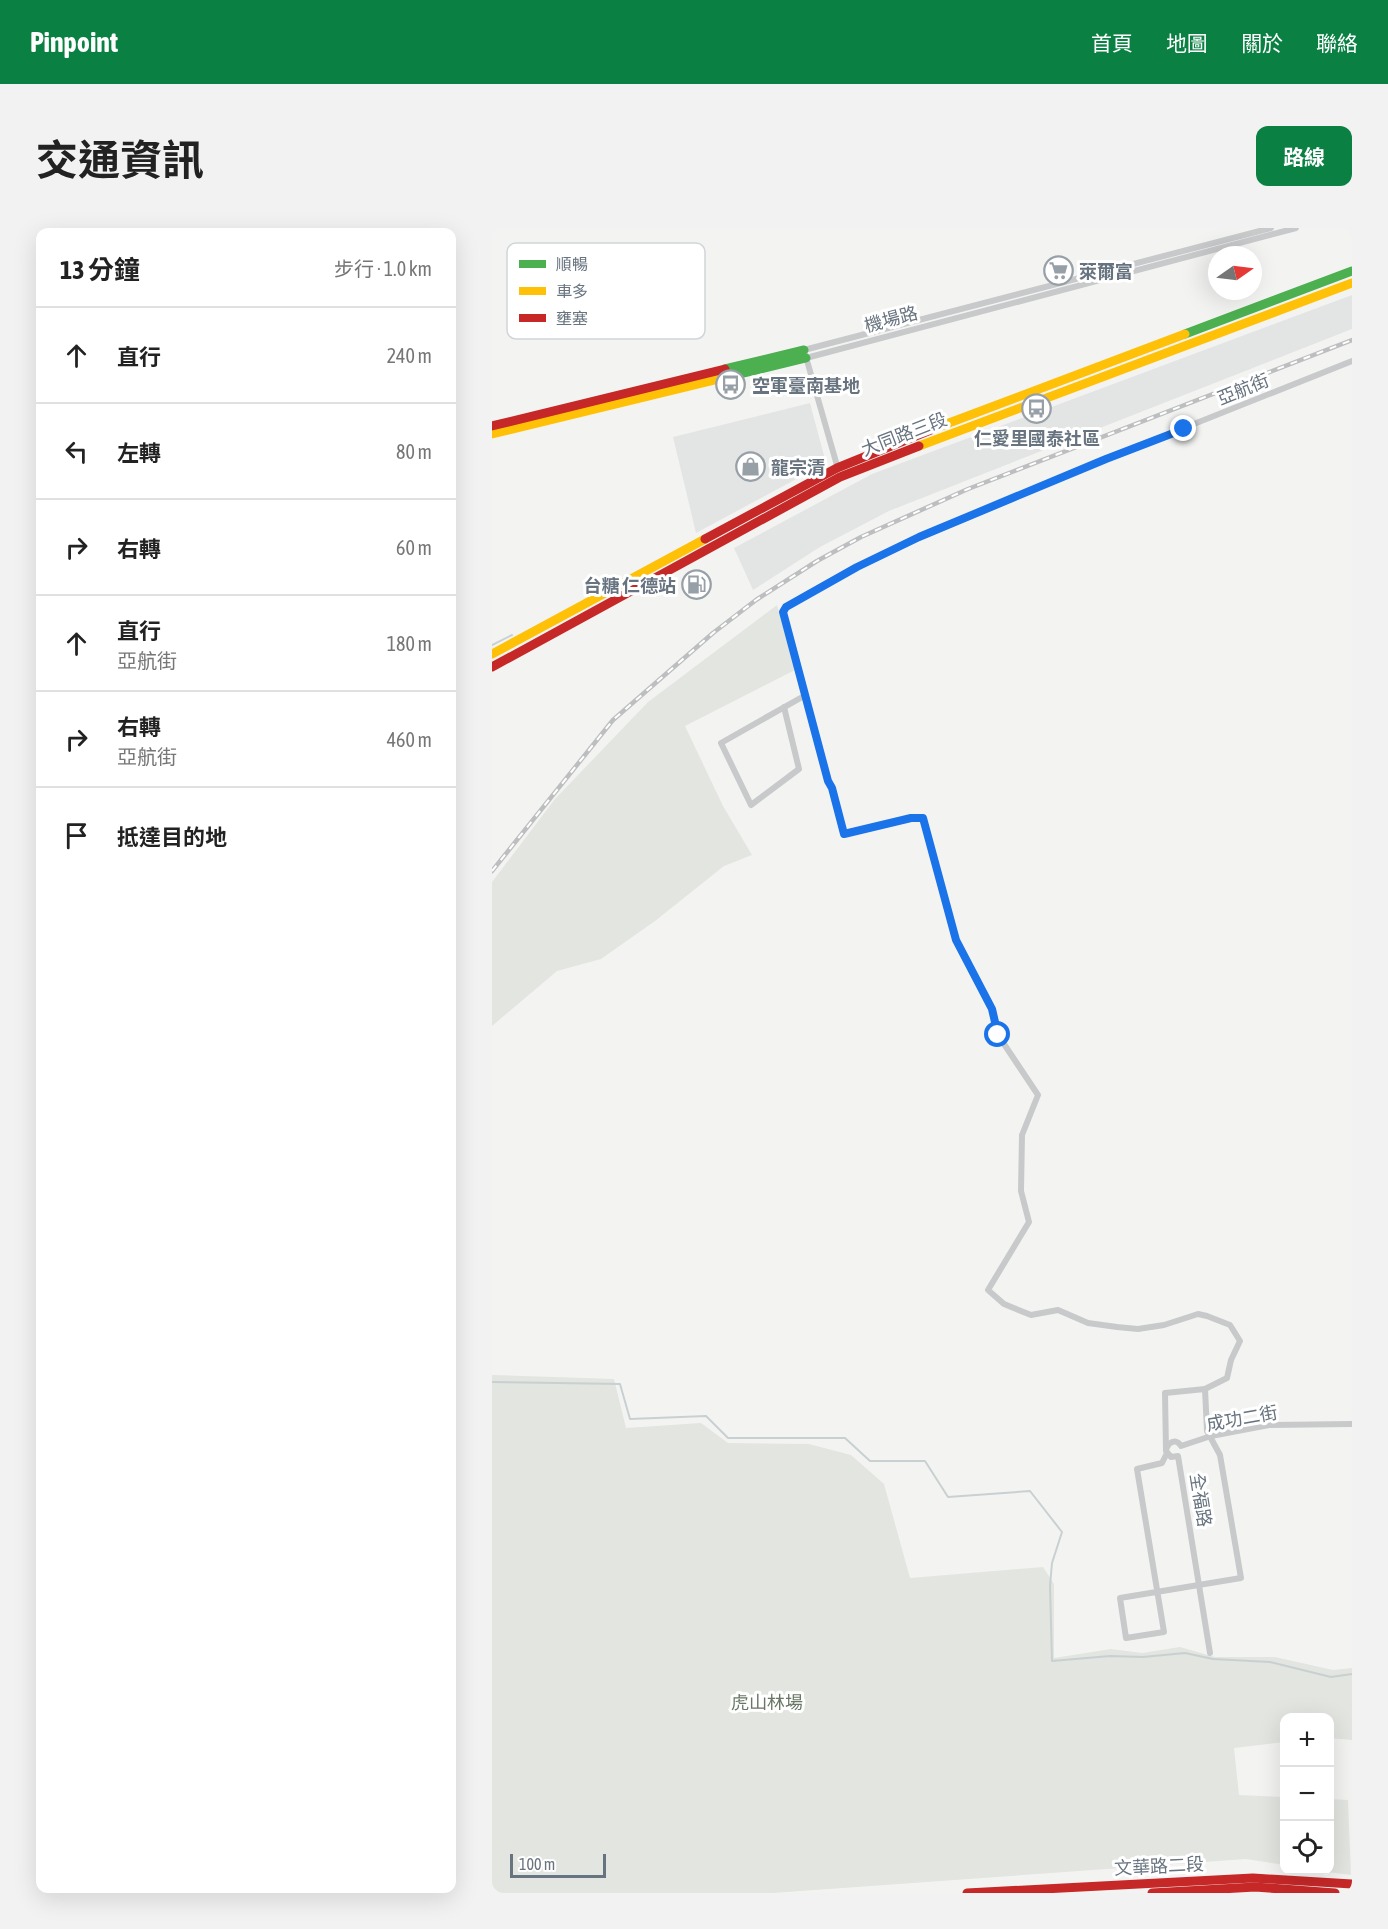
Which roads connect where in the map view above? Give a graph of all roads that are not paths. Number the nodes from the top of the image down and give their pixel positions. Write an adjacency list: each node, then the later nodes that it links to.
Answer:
1 (1271, 228): 5 (street, 機場路)
2 (1296, 228): 5 (street, 機場路)
3 (1352, 272): 9 (main road, 大同路三段)
4 (1352, 283): 9 (main road, 大同路三段)
5 (805, 354): 7 (main road, 機場路); 8 (main road, 機場路); 9 (street)
6 (1352, 361): 12 (street, 亞航街)
7 (492, 426)
8 (492, 434)
9 (839, 473): 10 (main road, 大同路三段); 11 (main road, 大同路三段)
10 (492, 654)
11 (492, 667)
12 (804, 696): 13 (street); 14 (street, 亞航街)
13 (784, 707): 13 (street)
14 (1205, 1389): 16 (street); 18 (street)
15 (1352, 1424): 16 (street, 成功二街)
16 (1211, 1436): 17 (street, 成功二街); 20 (street)
17 (1178, 1444): 18 (street); 19 (street)
18 (1167, 1452): 19 (street, 全福路); 21 (street)
19 (1178, 1456): 20 (street, 全福路)
20 (1199, 1585): 21 (street); 22 (street, 全福路)
21 (1157, 1592): 21 (street)
22 (1210, 1653)
23 (1352, 1884): 24 (main road, 文華路二段)
24 (967, 1893)
25 (1152, 1893): 26 (main road, 文華路二段)
26 (1335, 1893)

